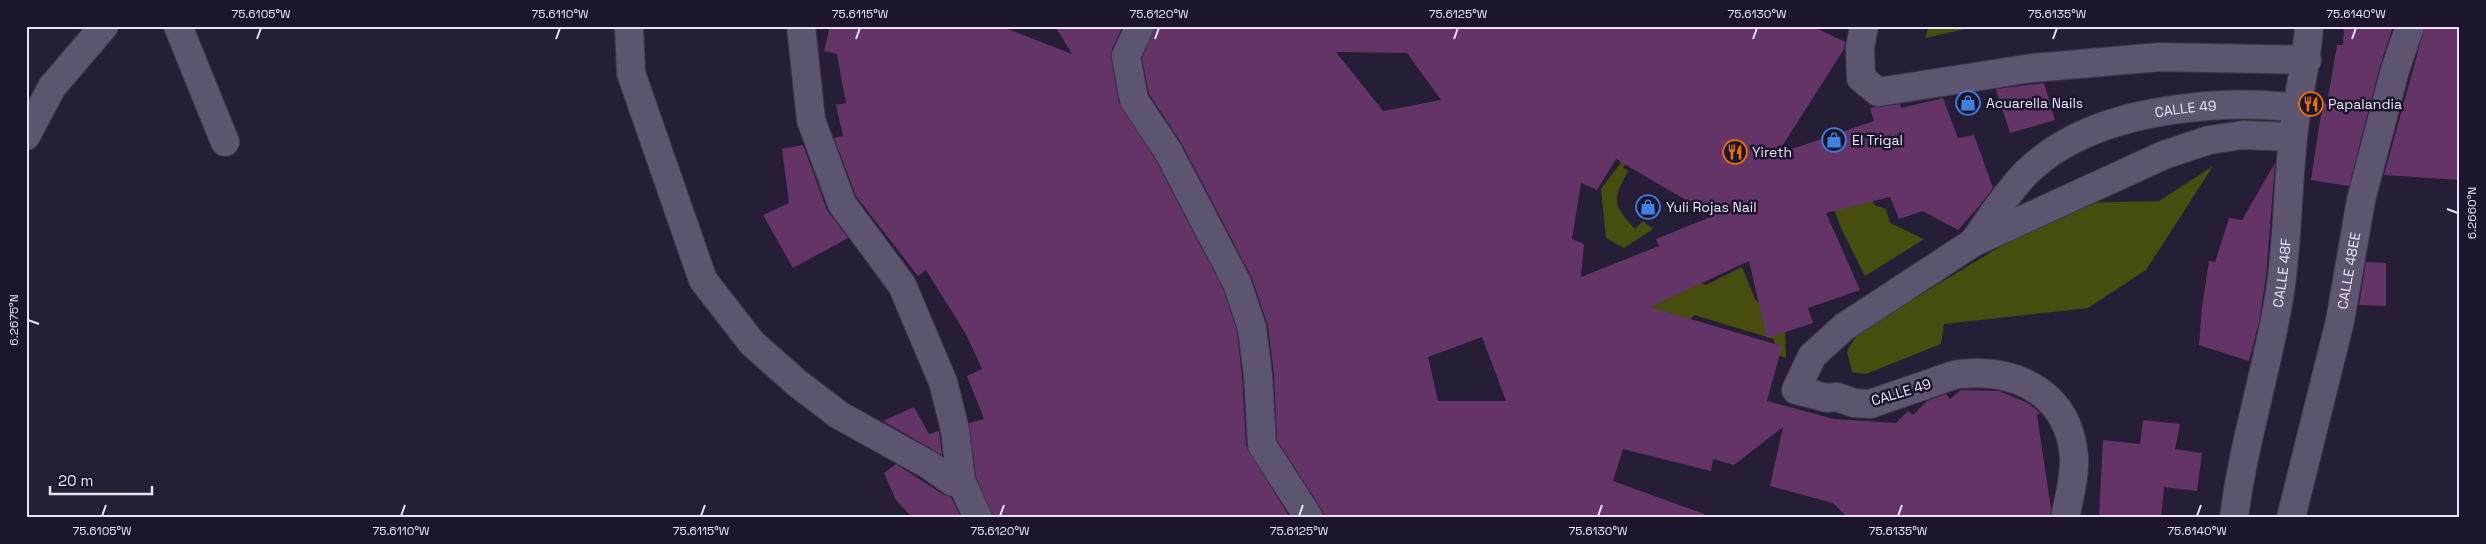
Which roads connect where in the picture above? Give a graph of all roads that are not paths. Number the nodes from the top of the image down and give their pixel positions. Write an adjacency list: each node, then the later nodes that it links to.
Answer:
1 (104, 26): 11 (street)
2 (178, 26): 13 (street)
3 (629, 26): 15 (street)
4 (801, 26): 15 (street)
5 (1140, 26): 17 (street)
6 (1864, 26): 9 (street)
7 (2309, 26): 9 (street, CALLE 48F)
8 (2410, 26): 20 (street, CALLE 48EE)
9 (2307, 60): 10 (street, CALLE 48F)
10 (2298, 107): 12 (street, CALLE 48F); 14 (street, CALLE 49)
11 (26, 136)
12 (2293, 137): 14 (street, CALLE 49); 19 (street, CALLE 48F)
13 (225, 142)
14 (1974, 242): 18 (street, CALLE 49)
15 (961, 481): 16 (street)
16 (978, 518)
17 (1309, 518)
18 (2065, 518)
19 (2234, 518)
20 (2291, 518)

